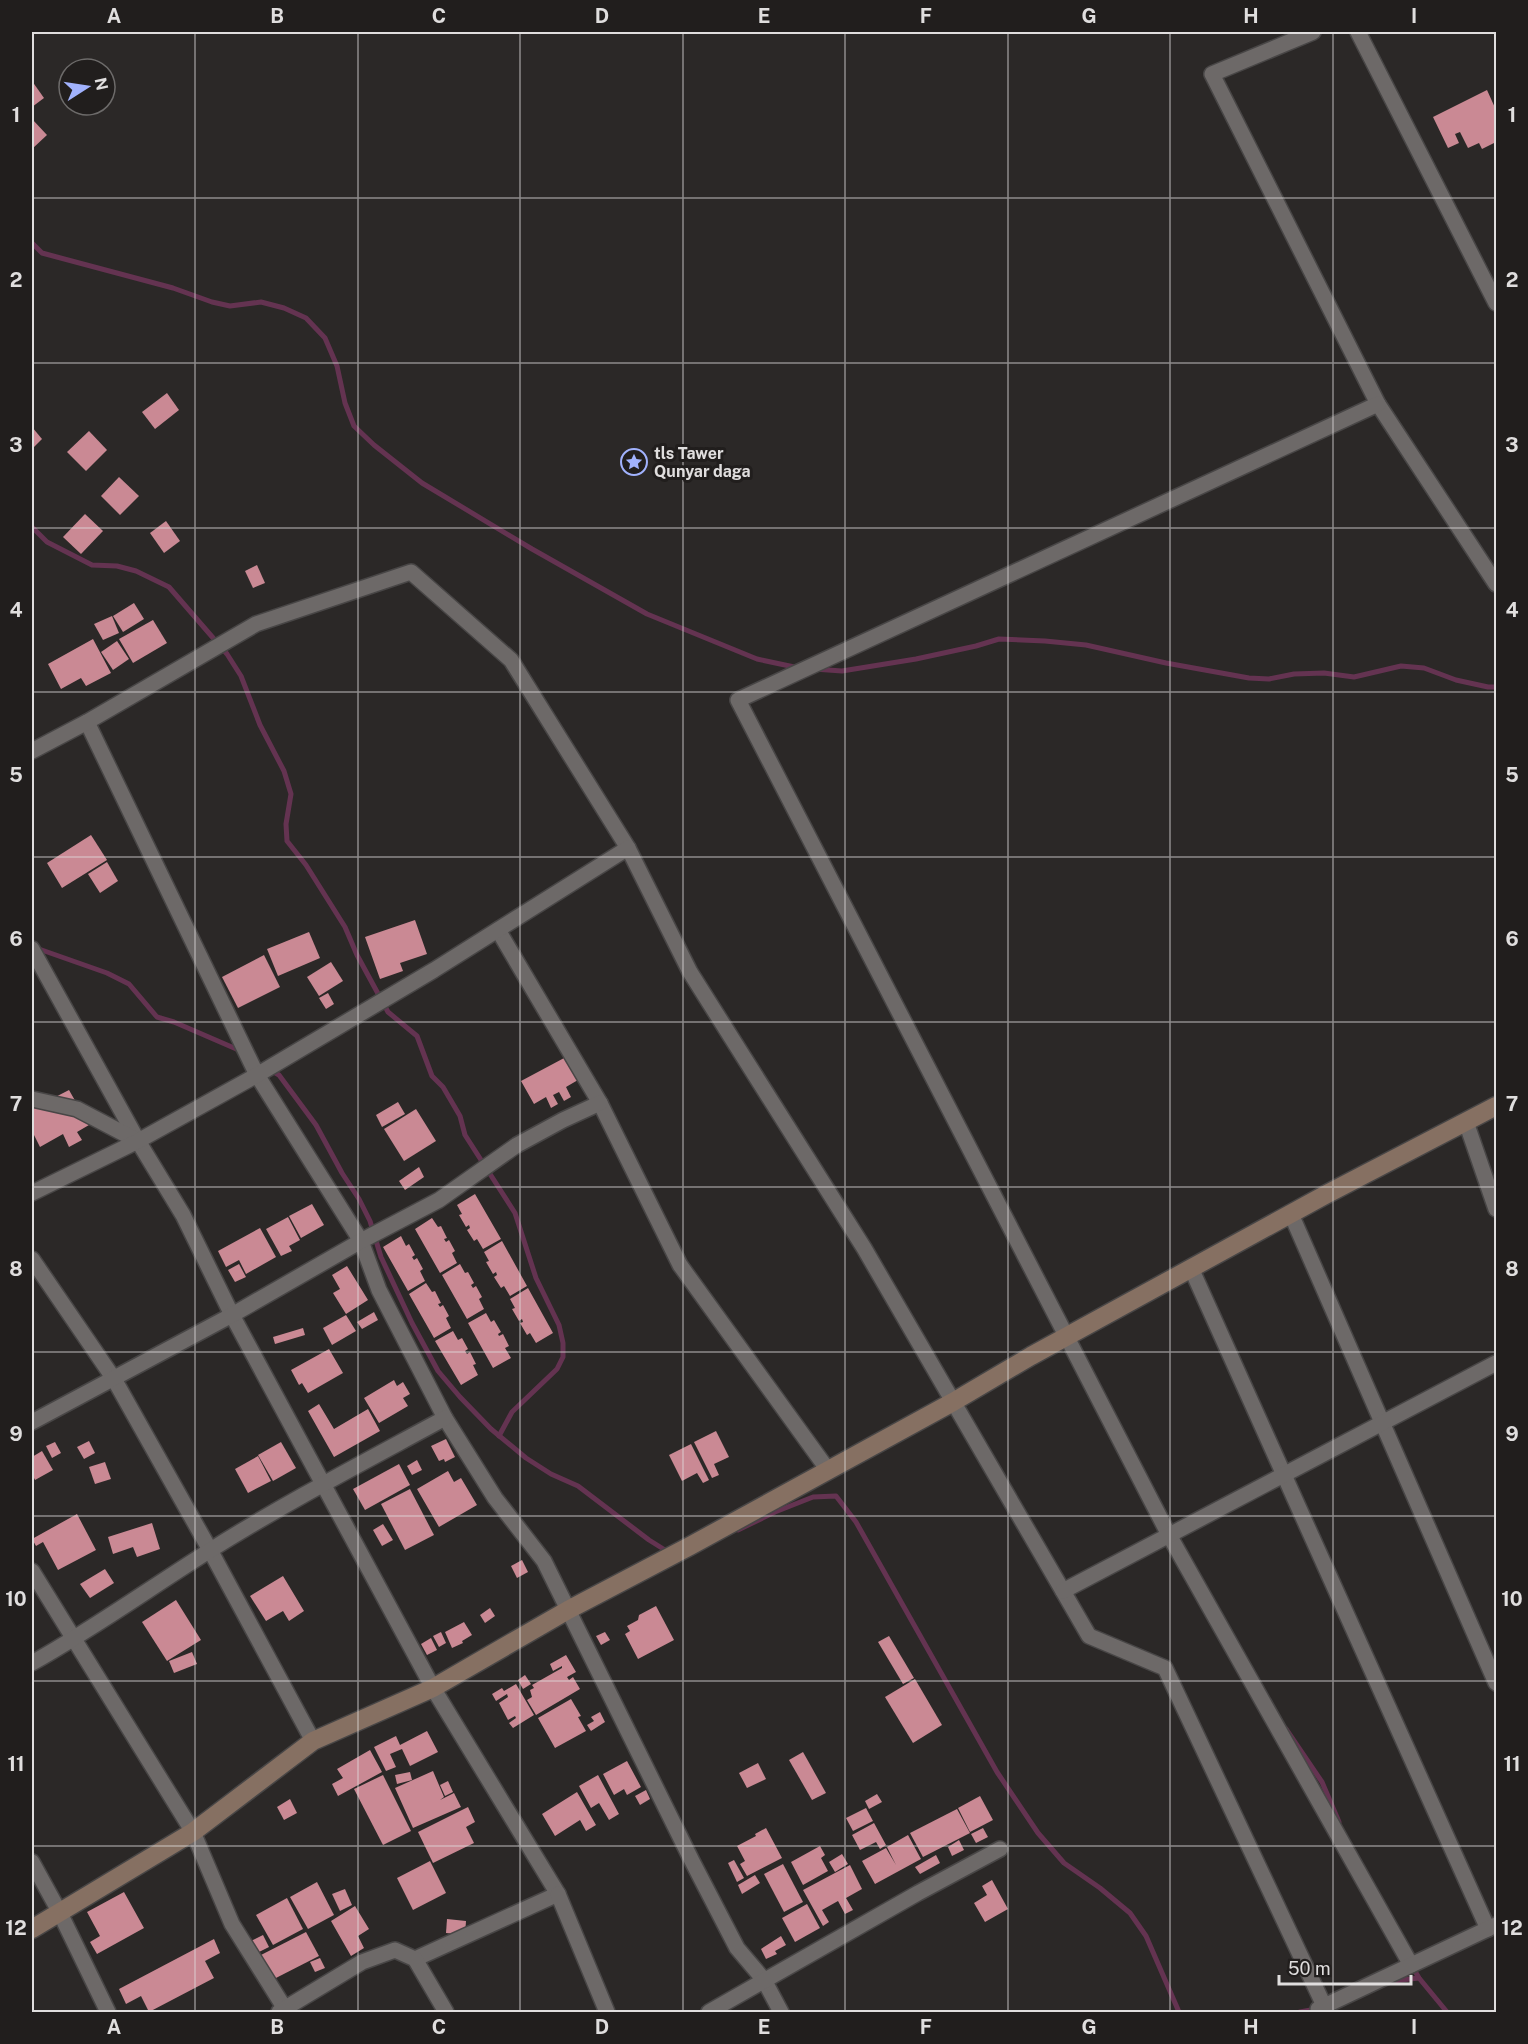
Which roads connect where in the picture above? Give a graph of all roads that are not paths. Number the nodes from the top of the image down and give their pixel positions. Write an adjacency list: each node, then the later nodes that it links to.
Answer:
1 (1312, 32): 4 (street)
2 (1358, 32): 3 (street)
3 (1497, 303)
4 (1378, 404): 5 (street); 24 (street)
5 (1497, 584)
6 (87, 722): 7 (street); 8 (street); 11 (street)
7 (32, 751)
8 (628, 848): 9 (street); 27 (street)
9 (498, 930): 11 (street); 13 (street)
10 (32, 949): 16 (street)
11 (257, 1075): 16 (street); 20 (street)
12 (32, 1099): 16 (street)
13 (600, 1103): 20 (street); 31 (street)
14 (1497, 1106): 15 (street)
15 (1466, 1122): 18 (street); 19 (street)
16 (138, 1141): 17 (street); 23 (street)
17 (32, 1193)
18 (1497, 1209)
19 (1290, 1214): 22 (street); 30 (street)
20 (361, 1241): 23 (street); 28 (street)
21 (32, 1259): 26 (street)
22 (1191, 1268): 24 (street); 32 (street)
23 (232, 1315): 26 (street); 33 (street)
24 (1067, 1336): 27 (street); 34 (street)
25 (1497, 1363): 30 (street)
26 (114, 1379): 29 (street); 35 (street)
27 (953, 1402): 31 (street); 37 (street)
28 (445, 1418): 33 (street); 38 (street)
29 (32, 1422)
30 (1383, 1422): 32 (street); 41 (street)
31 (828, 1470): 38 (street)
32 (1284, 1475): 34 (street); 49 (street)
33 (323, 1484): 35 (street); 42 (street)
34 (1169, 1535): 37 (street); 52 (street)
35 (210, 1550): 39 (street); 43 (street)
36 (32, 1571): 39 (street)
37 (1063, 1591): 54 (street)
38 (568, 1610): 42 (street); 53 (street)
39 (73, 1640): 40 (street); 44 (street)
40 (32, 1663)
41 (1497, 1683)
42 (433, 1688): 43 (street); 47 (street)
43 (313, 1741): 44 (street)
44 (193, 1832): 48 (street); 55 (street)
45 (1000, 1850): 53 (street)
46 (32, 1862): 48 (street)
47 (558, 1894): 51 (street); 58 (street)
48 (60, 1912): 50 (street); 56 (street)
49 (1492, 1927): 52 (street)
50 (32, 1929)
51 (415, 1959): 55 (street); 57 (street)
52 (1411, 1965): 54 (street)
53 (764, 1980): 59 (street); 60 (street)
54 (1323, 2009)
55 (284, 2011)
56 (108, 2013)
57 (446, 2013)
58 (607, 2013)
59 (709, 2013)
60 (781, 2013)

